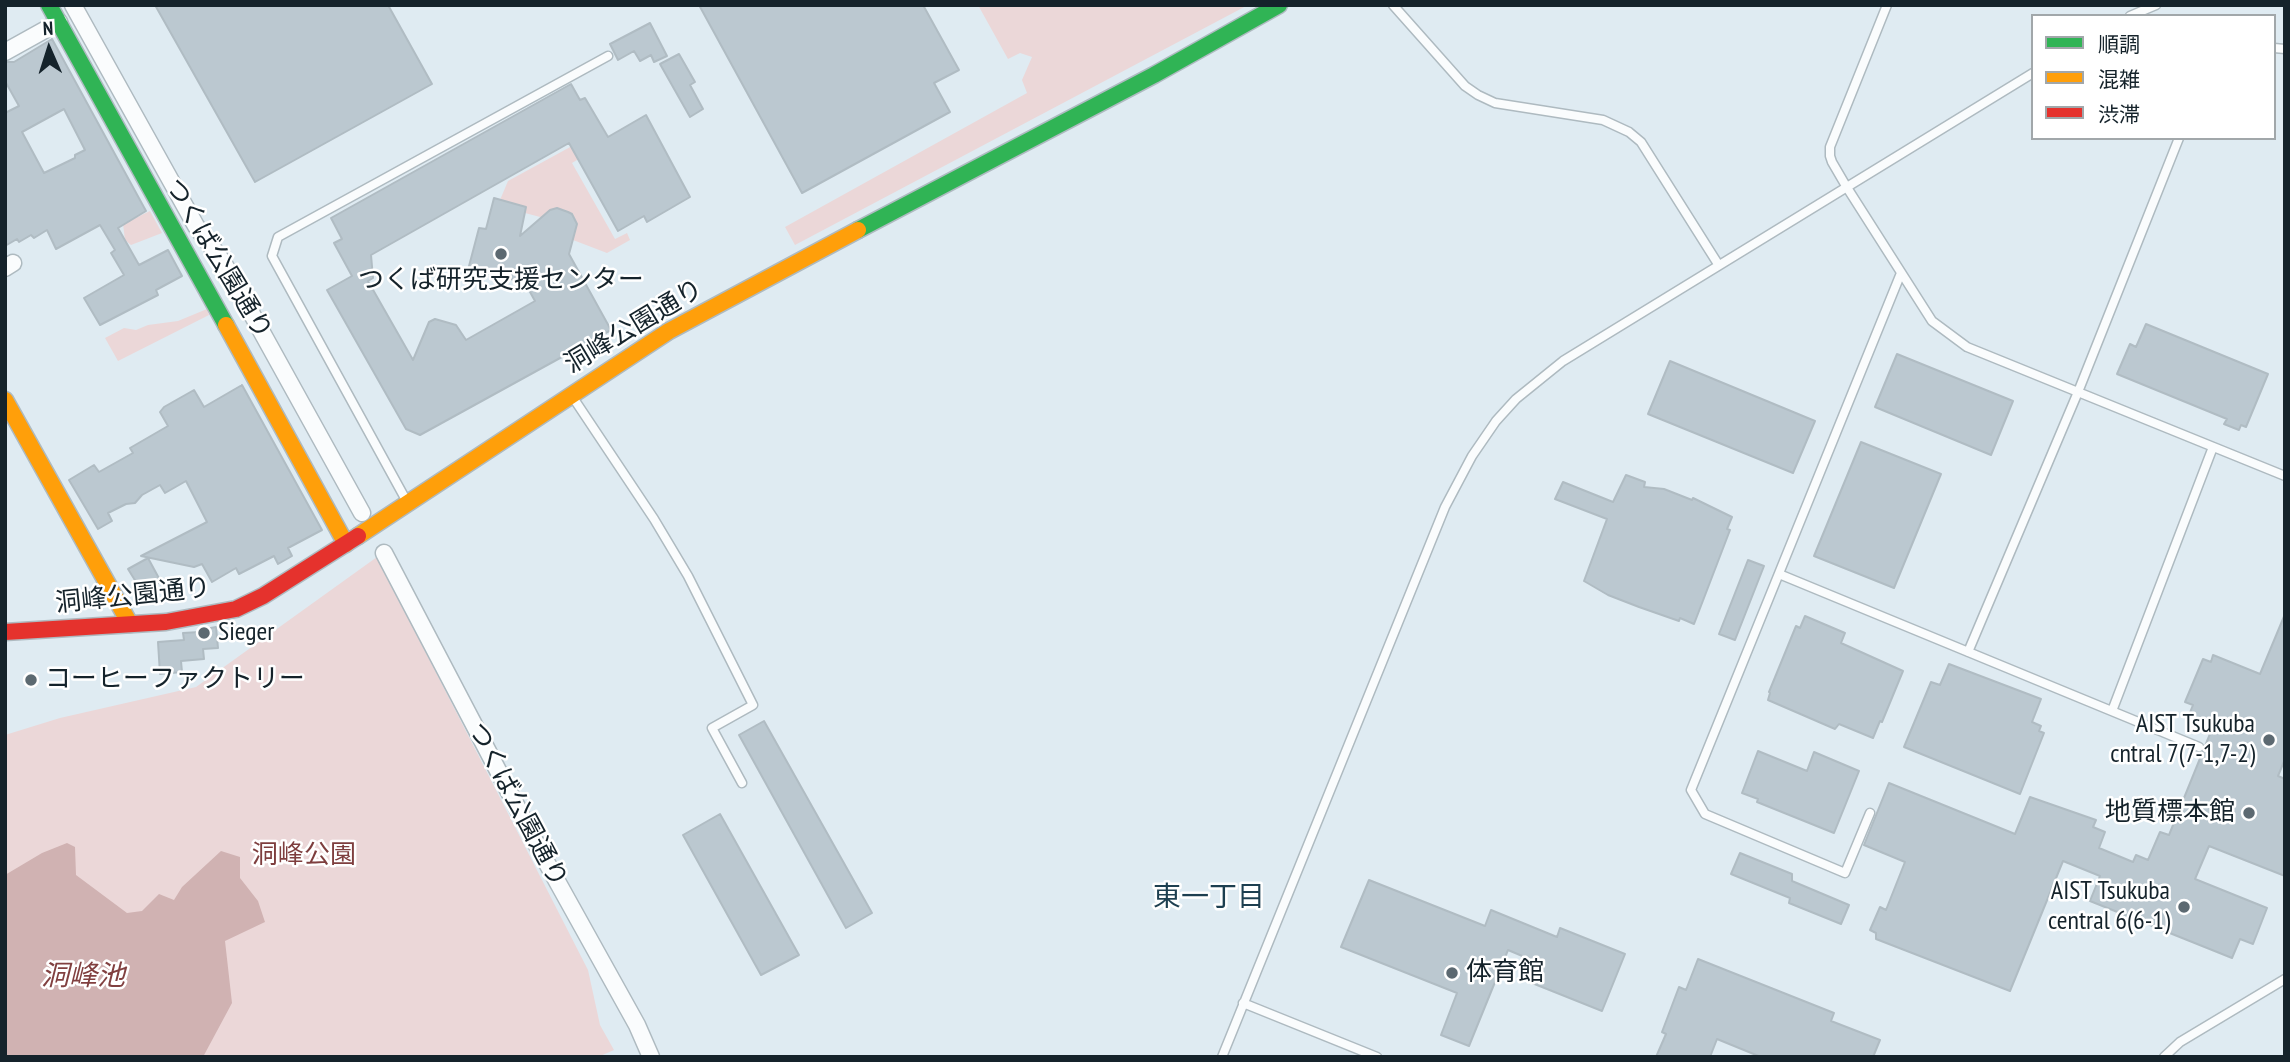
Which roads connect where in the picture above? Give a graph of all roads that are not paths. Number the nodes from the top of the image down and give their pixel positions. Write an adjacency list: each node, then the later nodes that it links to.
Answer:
1 (49, 5): 8 (street)
2 (73, 5): 22 (street, つくば公園通り)
3 (1279, 5): 17 (street, 洞峰公園通り)
4 (1393, 5): 14 (lane)
5 (1887, 5): 13 (lane)
6 (2156, 5): 7 (lane)
7 (2135, 14)
8 (59, 23): 9 (street); 23 (street)
9 (5, 52)
10 (608, 56): 21 (lane)
11 (2031, 74): 13 (lane)
12 (2178, 140): 16 (lane)
13 (1846, 186): 14 (lane); 15 (lane)
14 (1718, 264): 34 (lane)
15 (1900, 273): 16 (lane); 25 (lane)
16 (2078, 392): 19 (lane); 28 (lane)
17 (570, 394): 21 (street, 洞峰公園通り); 31 (lane)
18 (5, 400): 26 (street)
19 (2213, 447): 20 (lane); 29 (lane)
20 (2285, 477)
21 (407, 503): 23 (street, 洞峰公園通り)
22 (362, 513)
23 (346, 544): 26 (street, 洞峰公園通り)
24 (384, 553): 35 (street, つくば公園通り)
25 (1779, 574): 28 (lane); 32 (lane)
26 (130, 624): 27 (street, 洞峰公園通り)
27 (5, 632)
28 (1968, 652): 29 (lane)
29 (2112, 711): 30 (lane)
30 (2199, 747)
31 (742, 783)
32 (1870, 813)
33 (2285, 979): 38 (lane)
34 (1243, 1003): 36 (lane); 37 (lane)
35 (651, 1057)
36 (1222, 1057)
37 (1377, 1057)
38 (2164, 1057)

